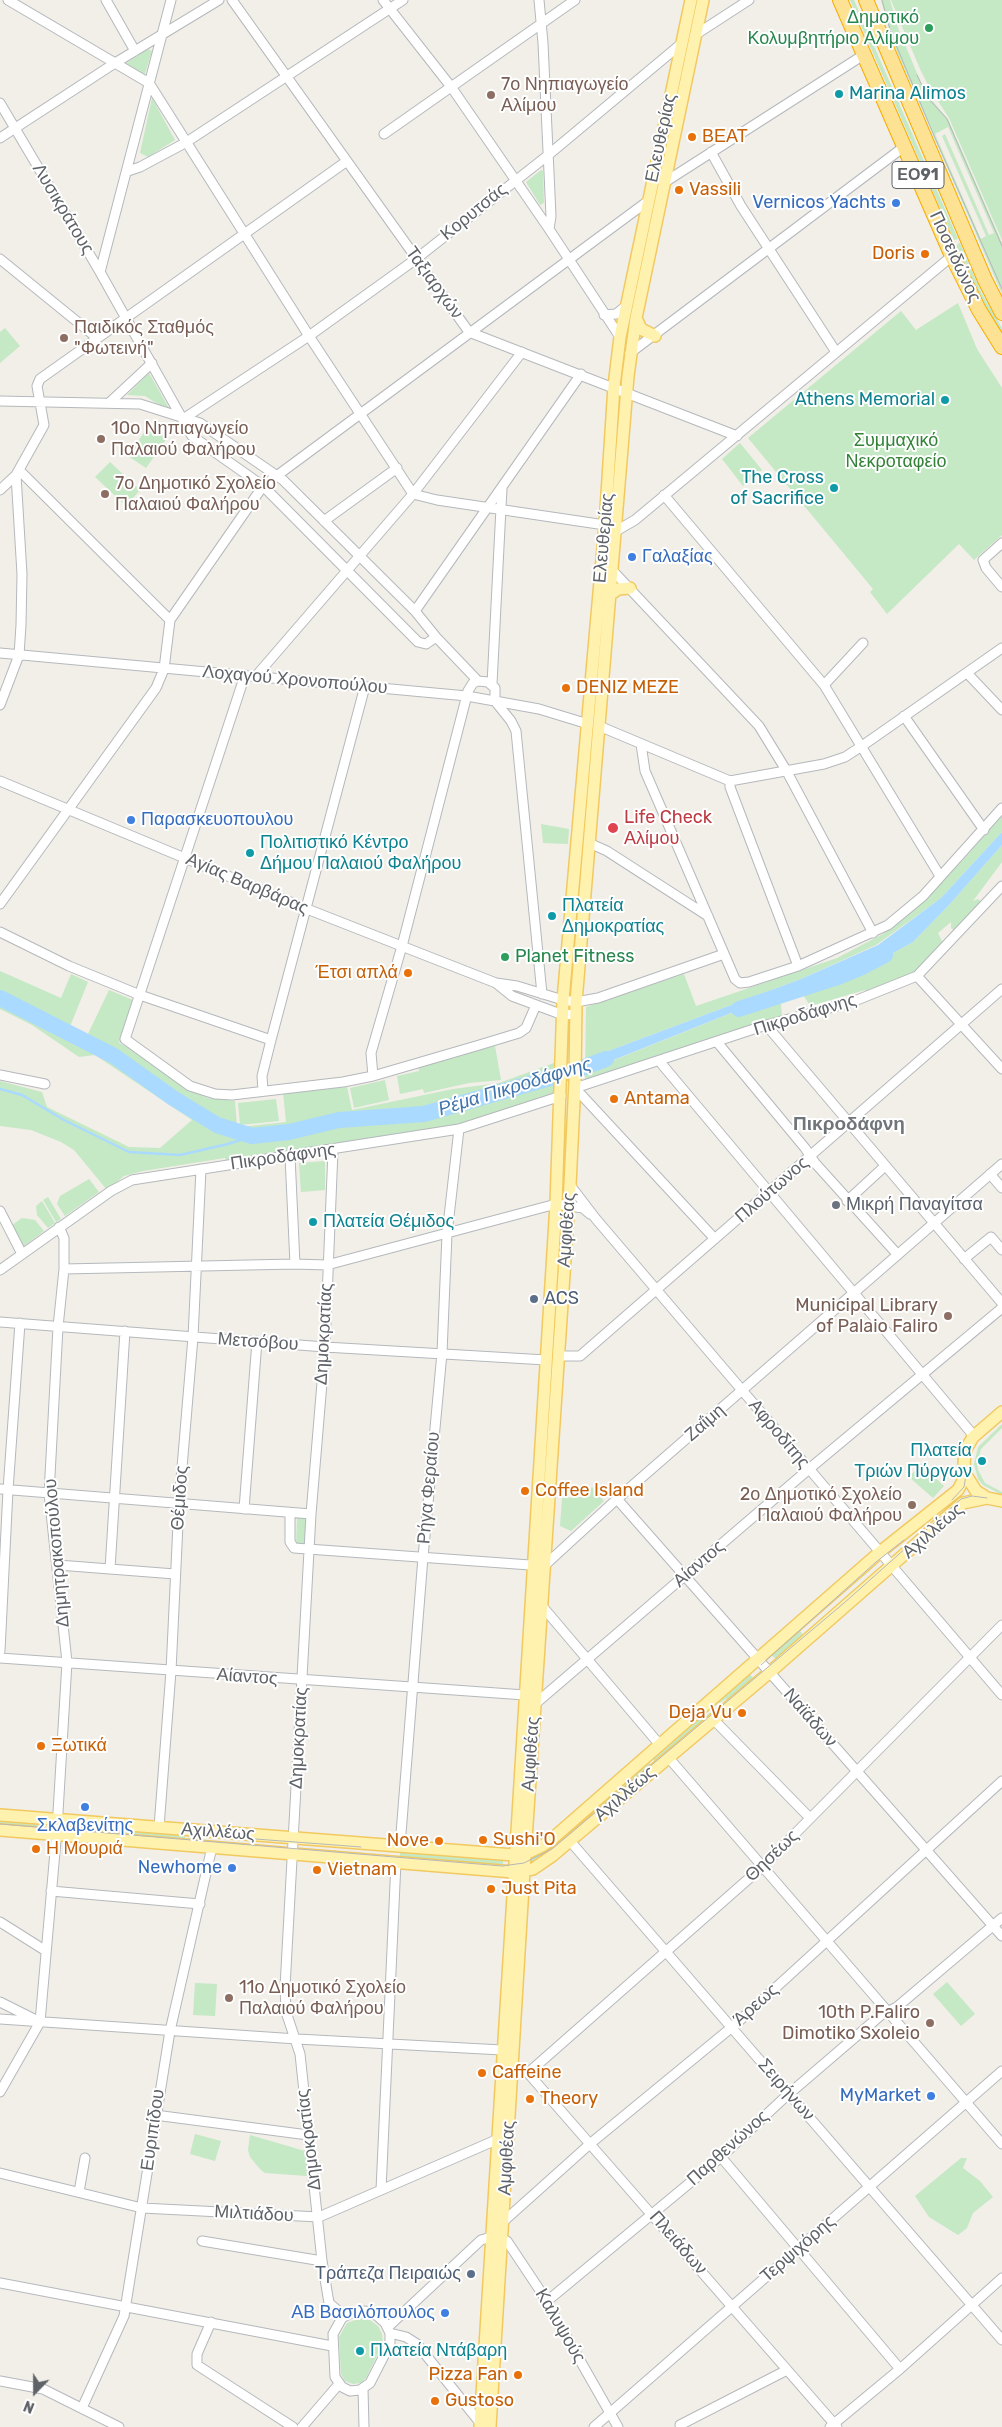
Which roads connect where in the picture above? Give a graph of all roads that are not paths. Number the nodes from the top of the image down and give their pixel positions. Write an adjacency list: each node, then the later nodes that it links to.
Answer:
1 (106, 0): 22 (street)
2 (171, 0): 19 (street)
3 (219, 0): 19 (street)
4 (232, 0): 25 (street, Ταξιαρχών)
5 (383, 0): 15 (street)
6 (403, 0): 15 (street)
7 (538, 0): 18 (street)
8 (574, 0): 18 (street)
9 (691, 0): 21 (main road, Ελευθερίας)
10 (702, 0): 16 (main road, Ελευθερίας)
11 (749, 0): 17 (street)
12 (840, 0): 23 (highway, Ποσειδώνος / ΕΟ91)
13 (866, 0): 52 (highway, Ποσειδώνος / ΕΟ91)
14 (13, 1): 24 (street)
15 (390, 9): 25 (street); 27 (street)
16 (700, 12): 17 (street); 20 (main road, Ελευθερίας)
17 (721, 18): 20 (street)
18 (542, 23): 27 (street); 35 (street)
19 (161, 36): 22 (street); 26 (street)
20 (695, 36): 39 (main road, Ελευθερίας)
21 (681, 44): 35 (street, Κορυτσάς); 40 (main road, Ελευθερίας)
22 (135, 51): 24 (street)
23 (864, 54): 33 (highway, Ποσειδώνος / ΕΟ91); 34 (street)
24 (115, 63): 26 (street); 29 (street)
25 (286, 76): 32 (street); 36 (street, Ταξιαρχών)
26 (149, 83): 32 (street); 37 (street)
27 (452, 88): 30 (street); 38 (street)
28 (0, 103): 29 (street, Λυσικράτους)
29 (16, 129): 31 (street); 50 (street, Λυσικράτους)
30 (384, 134)
31 (0, 138)
32 (185, 143): 37 (street); 44 (street)
33 (905, 146): 45 (street); 46 (highway, Ποσειδώνος / ΕΟ91)
34 (711, 152): 39 (street); 45 (street)
35 (547, 156): 38 (street, Κορυτσάς); 42 (street)
36 (347, 161): 44 (street); 48 (street, Ταξιαρχών)
37 (128, 171): 50 (street)
38 (515, 180): 42 (street); 48 (street, Κορυτσάς)
39 (665, 182): 55 (main road, Ελευθερίας)
40 (648, 201): 41 (street); 43 (main road, Ελευθερίας)
41 (625, 218): 43 (street); 49 (street)
42 (549, 229): 49 (street)
43 (642, 230): 51 (main road, Ελευθερίας)
44 (244, 233): 54 (street); 57 (street)
45 (769, 249): 58 (street); 63 (street)
46 (952, 256): 61 (highway, Ποσειδώνος / ΕΟ91); 63 (street)
47 (0, 258): 59 (street)
48 (416, 259): 56 (street, Ταξιαρχών); 57 (street, Κορυτσάς)
49 (570, 260): 53 (street); 56 (street)
50 (100, 272): 54 (street, Λυσικράτους)
51 (626, 306): 53 (street); 60 (main road, Ελευθερίας)
52 (1002, 313)
53 (604, 315): 60 (street)
54 (126, 317): 59 (street); 65 (street, Λυσικράτους)
55 (636, 318): 58 (main road); 64 (main road, Ελευθερίας)
56 (469, 332): 62 (street, Ταξιαρχών); 72 (street)
57 (309, 336): 72 (street); 73 (street, Κορυτσάς)
58 (655, 336): 64 (street)
59 (96, 337): 70 (street)
60 (620, 337): 67 (main road, Ελευθερίας)
61 (1002, 347)
62 (522, 352): 66 (street, Ταξιαρχών); 81 (street)
63 (836, 352): 74 (street)
64 (630, 353): 68 (main road, Ελευθερίας)
65 (152, 363): 71 (street); 73 (street, Λυσικράτους)
66 (581, 374): 67 (street, Ταξιαρχών); 79 (street)
67 (614, 386): 68 (street, Ταξιαρχών); 86 (main road, Ελευθερίας)
68 (627, 391): 74 (street, Ταξιαρχών); 87 (main road, Ελευθερίας)
69 (0, 401): 70 (street)
70 (40, 403): 71 (street); 76 (street)
71 (109, 404): 73 (street)
72 (360, 412): 75 (street); 77 (street)
73 (183, 419): 77 (street); 78 (street, Λυσικράτους)
74 (737, 436): 82 (street)
75 (397, 468): 81 (street); 85 (street)
76 (17, 473): 80 (street); 96 (street); 101 (street)
77 (277, 475): 78 (street); 85 (street)
78 (263, 486): 90 (street, Λυσικράτους); 96 (street)
79 (502, 488): 83 (street); 84 (street)
80 (0, 490)
81 (413, 494): 83 (street); 89 (street)
82 (664, 495): 87 (street); 108 (street)
83 (486, 507): 84 (street); 95 (street)
84 (500, 509): 86 (street); 107 (street)
85 (324, 521): 89 (street)
86 (605, 525): 115 (main road, Ελευθερίας)
87 (616, 531): 91 (main road, Ελευθερίας)
88 (1002, 543): 92 (street)
89 (360, 556): 90 (street); 95 (street)
90 (348, 571): 97 (street, Λυσικράτους); 105 (street)
91 (613, 571): 93 (street); 94 (main road, Ελευθερίας)
92 (1002, 586)
93 (630, 588): 94 (main road); 118 (street)
94 (611, 594): 115 (main road, Ελευθερίας)
95 (415, 610): 97 (street)
96 (170, 620): 102 (street)
97 (436, 638): 106 (street)
98 (863, 643): 108 (street)
99 (1002, 648): 103 (street)
100 (0, 653): 101 (street, Λοχαγού Χρονοπούλου)
101 (18, 656): 102 (street, Λοχαγού Χρονοπούλου); 112 (street)
102 (164, 669): 104 (street, Λοχαγού Χρονοπούλου); 121 (street)
103 (967, 672): 113 (street); 114 (street)
104 (245, 675): 105 (street, Λοχαγού Χρονοπούλου); 125 (street)
105 (256, 676): 109 (street, Λοχαγού Χρονοπούλου)
106 (478, 681): 107 (street); 110 (street)
107 (492, 684): 111 (street)
108 (824, 685): 117 (street)
109 (365, 686): 110 (street, Λοχαγού Χρονοπούλου); 129 (street)
110 (467, 696): 111 (street, Λοχαγού Χρονοπούλου); 133 (street)
111 (495, 701): 115 (street, Λοχαγού Χρονοπούλου); 139 (street)
112 (0, 705)
113 (1002, 710)
114 (904, 716): 117 (street); 123 (street)
115 (594, 725): 116 (street, Λοχαγού Χρονοπούλου); 124 (main road, Ελευθερίας); 141 (main road, Ελευθερίας)
116 (641, 744): 120 (street, Λοχαγού Χρονοπούλου); 130 (street)
117 (862, 746): 118 (street); 126 (street)
118 (786, 770): 120 (street); 132 (street)
119 (0, 781): 121 (street, Αγίας Βαρβάρας)
120 (730, 781): 135 (street)
121 (68, 808): 125 (street, Αγίας Βαρβάρας); 128 (street)
122 (1002, 808): 123 (street)
123 (984, 830): 126 (street)
124 (589, 843): 130 (street); 142 (main road, Ελευθερίας)
125 (185, 858): 129 (street, Αγίας Βαρβάρας); 140 (street)
126 (940, 876): 132 (street)
127 (1002, 886): 136 (street, Πικροδάφνης)
128 (0, 904)
129 (306, 909): 133 (street, Αγίας Βαρβάρας); 148 (street)
130 (708, 916): 134 (street)
131 (0, 932): 140 (street)
132 (873, 933): 135 (street)
133 (402, 946): 137 (street, Αγίας Βαρβάρας); 153 (street)
134 (724, 954): 135 (street); 142 (street, Αγίας Βαρβάρας)
135 (798, 966)
136 (917, 976): 146 (street); 147 (street, Πικροδάφνης)
137 (496, 982): 139 (street, Αγίας Βαρβάρας); 143 (street, Αγίας Βαρβάρας)
138 (1002, 989): 146 (street, Πλούτωνος)
139 (542, 994): 141 (street, Αγίας Βαρβάρας)
140 (140, 995): 148 (street); 157 (street)
141 (563, 1000): 142 (street, Αγίας Βαρβάρας); 145 (main road, Ελευθερίας)
142 (576, 1002): 144 (main road, Ελευθερίας)
143 (536, 1005): 145 (street, Αγίας Βαρβάρας); 153 (street)
144 (576, 1014): 145 (street, Αγίας Βαρβάρας); 156 (main road, Ελευθερίας)
145 (562, 1015): 154 (main road, Ελευθερίας)
146 (963, 1024): 151 (street); 159 (street, Πλούτωνος)
147 (766, 1026): 149 (street, Πικροδάφνης); 159 (street)
148 (271, 1040): 157 (street)
149 (717, 1042): 150 (street, Πικροδάφνης); 163 (street)
150 (660, 1062): 156 (street, Πικροδάφνης); 170 (street)
151 (1002, 1068)
152 (0, 1075): 155 (street)
153 (373, 1076): 157 (street)
154 (562, 1083): 158 (main road, Αμφιθέας)
155 (46, 1084)
156 (575, 1084): 168 (main road, Αμφιθέας); 179 (street)
157 (263, 1091)
158 (562, 1096): 160 (street, Πικροδάφνης); 172 (main road, Αμφιθέας)
159 (848, 1123): 163 (street, Πλούτωνος); 165 (street)
160 (459, 1129): 161 (street, Πικροδάφνης); 178 (street, Ρήγα Φεραίου)
161 (333, 1150): 162 (street, Πικροδάφνης); 185 (street, Δημοκρατίας)
162 (290, 1156): 166 (street, Πικροδάφνης); 184 (street)
163 (810, 1158): 170 (street, Πλούτωνος); 171 (street)
164 (1002, 1164): 167 (street, Ζαΐμη)
165 (885, 1166): 171 (street); 176 (street)
166 (201, 1169): 177 (street, Πικροδάφνης); 186 (street, Θέμιδος)
167 (990, 1174): 169 (street); 176 (street, Ζαΐμη)
168 (570, 1185): 173 (main road, Αμφιθέας); 175 (street, Αφροδίτης)
169 (1002, 1188)
170 (769, 1192): 179 (street, Πλούτωνος); 190 (street)
171 (848, 1201): 182 (street)
172 (556, 1204): 173 (street, Αφροδίτης); 178 (street, Αφροδίτης); 202 (main road, Αμφιθέας)
173 (569, 1205): 175 (street, Αφροδίτης); 201 (main road, Αμφιθέας)
174 (0, 1211): 181 (street)
175 (596, 1218): 189 (street, Αφροδίτης)
176 (934, 1224): 182 (street, Ζαΐμη); 183 (street)
177 (59, 1227): 181 (street, Πικροδάφνης); 187 (street, Δημητρακοπούλου)
178 (447, 1234): 185 (street, Αφροδίτης); 200 (street, Ρήγα Φεραίου)
179 (715, 1239): 189 (street, Πλούτωνος)
180 (1002, 1250): 183 (street)
181 (22, 1254): 188 (street, Πικροδάφνης)
182 (898, 1255): 190 (street, Ζαΐμη)
183 (964, 1259): 191 (street)
184 (295, 1264): 185 (street, Αφροδίτης); 186 (street, Αφροδίτης)
185 (327, 1265): 199 (street, Δημοκρατίας)
186 (196, 1266): 187 (street, Αφροδίτης); 197 (street, Θέμιδος)
187 (64, 1269): 195 (street, Δημητρακοπούλου)
188 (0, 1270)
189 (657, 1290): 201 (street, Πλούτωνος); 204 (street, Αφροδίτης)
190 (854, 1293): 203 (street); 204 (street, Ζαΐμη)
191 (1002, 1303)
192 (1002, 1308): 203 (street, Αίαντος)
193 (0, 1322): 194 (street, Μετσόβου)
194 (20, 1323): 195 (street, Μετσόβου); 209 (street)
195 (58, 1327): 196 (street, Μετσόβου); 210 (street, Δημητρακοπούλου)
196 (125, 1331): 197 (street, Μετσόβου); 211 (street)
197 (193, 1337): 198 (street, Μετσόβου); 215 (street, Θέμιδος)
198 (257, 1341): 199 (street, Μετσόβου); 216 (street)
199 (325, 1346): 200 (street, Μετσόβου); 218 (street, Δημοκρατίας)
200 (442, 1353): 202 (street, Μετσόβου); 221 (street, Ρήγα Φεραίου)
201 (558, 1356): 223 (main road, Αμφιθέας)
202 (546, 1360): 223 (main road, Αμφιθέας)
203 (923, 1376): 206 (street); 207 (street, Αίαντος)
204 (742, 1390): 207 (street, Αφροδίτης); 213 (street, Ζαΐμη)
205 (1002, 1412): 206 (main road)
206 (974, 1436): 208 (main road)
207 (809, 1469): 220 (street, Αφροδίτης); 227 (street, Αίαντος)
208 (966, 1475): 212 (main road, Αχιλλέως); 220 (main road, Αχιλλέως)
209 (4, 1490): 210 (street); 230 (street)
210 (49, 1494): 211 (street); 222 (street, Δημητρακοπούλου)
211 (114, 1498): 215 (street); 225 (street)
212 (987, 1498): 214 (main road); 224 (main road, Αχιλλέως)
213 (617, 1499): 223 (street, Ζαΐμη); 227 (street, Ναϊάδων)
214 (1002, 1502)
215 (179, 1503): 216 (street); 226 (street, Θέμιδος)
216 (244, 1509): 217 (street)
217 (290, 1513): 218 (street); 219 (street)
218 (311, 1514): 219 (street, Δημοκρατίας)
219 (309, 1549): 221 (street); 238 (street, Δημοκρατίας)
220 (880, 1552): 224 (street, Αφροδίτης); 234 (main road, Αχιλλέως)
221 (423, 1557): 223 (street); 239 (street, Ρήγα Φεραίου)
222 (58, 1565): 225 (street); 235 (street, Δημητρακοπούλου)
223 (539, 1565): 228 (main road, Αμφιθέας); 240 (main road, Αμφιθέας)
224 (892, 1567): 231 (street, Αφροδίτης); 237 (main road, Αχιλλέως)
225 (110, 1569): 226 (street)
226 (175, 1574): 236 (street, Θέμιδος)
227 (685, 1576): 233 (street, Αίαντος); 234 (street, Ναϊάδων)
228 (542, 1606): 233 (street); 242 (main road, Αμφιθέας)
229 (1002, 1625): 231 (street, Θησέως)
230 (0, 1650)
231 (969, 1657): 241 (street, Αφροδίτης); 246 (street, Θησέως)
232 (0, 1658): 235 (street, Αίαντος)
233 (586, 1659): 242 (street, Αίαντος); 244 (street)
234 (759, 1660): 237 (street, Ναϊάδων); 244 (main road, Αχιλλέως)
235 (67, 1662): 236 (street, Αίαντος); 250 (street, Δημητρακοπούλου)
236 (171, 1671): 238 (street, Αίαντος); 251 (street, Θέμιδος)
237 (770, 1672): 243 (main road, Αχιλλέως); 246 (street, Ναϊάδων)
238 (302, 1681): 239 (street, Αίαντος); 254 (street, Δημοκρατίας)
239 (413, 1688): 240 (street, Αίαντος); 256 (street, Ρήγα Φεραίου)
240 (525, 1695): 260 (main road, Αμφιθέας)
241 (1002, 1695)
242 (535, 1704): 260 (main road, Αμφιθέας)
243 (713, 1719): 245 (main road, Αχιλλέως); 249 (street)
244 (660, 1745): 260 (main road, Αχιλλέως)
245 (668, 1757): 255 (main road, Αχιλλέως); 262 (street)
246 (857, 1772): 249 (street, Θησέως); 258 (street, Ναϊάδων)
247 (1002, 1781): 258 (street, Άρεως)
248 (0, 1815): 250 (main road, Αχιλλέως)
249 (810, 1818): 262 (street, Θησέως)
250 (57, 1819): 251 (main road, Αχιλλέως); 253 (street, Δημητρακοπούλου)
251 (160, 1827): 254 (main road, Αχιλλέως)
252 (0, 1830): 253 (main road, Αχιλλέως)
253 (56, 1834): 257 (main road, Αχιλλέως); 264 (street, Δημητρακοπούλου)
254 (293, 1838): 256 (main road, Αχιλλέως); 259 (street, Δημοκρατίας)
255 (570, 1841): 263 (main road, Αχιλλέως); 272 (street, Σειρήνων)
256 (400, 1846): 260 (main road, Αχιλλέως)
257 (212, 1847): 259 (main road, Αχιλλέως); 265 (street, Ευριπίδου)
258 (926, 1850): 268 (street, Ναϊάδων); 270 (street, Άρεως)
259 (290, 1854): 261 (main road, Αχιλλέως); 279 (street, Δημοκρατίας)
260 (519, 1854): 263 (main road, Αμφιθέας)
261 (396, 1862): 263 (main road, Αχιλλέως); 280 (street)
262 (762, 1867): 270 (street); 272 (street, Θησέως)
263 (518, 1871): 281 (main road, Αμφιθέας); 282 (main road, Αμφιθέας)
264 (51, 1891): 265 (street); 271 (street, Δημητρακοπούλου)
265 (200, 1904): 278 (street, Ευριπίδου)
266 (1002, 1918): 268 (street, Παρθενώνος)
267 (0, 1922): 271 (street)
268 (993, 1926): 269 (street, Ναϊάδων); 274 (street, Παρθενώνος)
269 (1002, 1936)
270 (826, 1941): 274 (street); 277 (street, Άρεως)
271 (46, 1951): 276 (street, Δημητρακοπούλου)
272 (665, 1951): 277 (street, Σειρήνων); 284 (street, Θησέως)
273 (0, 2002): 276 (street)
274 (888, 2013): 286 (street, Παρθενώνος); 287 (street)
275 (0, 2019): 276 (street)
276 (40, 2022): 278 (street); 285 (street)
277 (731, 2027): 286 (street, Σειρήνων); 291 (street, Άρεως)
278 (170, 2031): 279 (street); 288 (street, Ευριπίδου)
279 (297, 2039): 280 (street); 289 (street, Δημοκρατίας)
280 (387, 2044): 281 (street); 297 (street)
281 (502, 2050): 290 (main road, Αμφιθέας)
282 (513, 2068): 284 (street); 302 (main road, Αμφιθέας)
283 (1002, 2071): 287 (street, Τερψιχόρης)
284 (528, 2072): 291 (street, Πλειάδων)
285 (0, 2092)
286 (789, 2094): 293 (street, Παρθενώνος); 296 (street, Σειρήνων)
287 (966, 2102): 292 (street); 296 (street, Τερψιχόρης)
288 (155, 2115): 289 (street); 299 (street, Ευριπίδου)
289 (308, 2134): 301 (street, Δημοκρατίας)
290 (496, 2140): 297 (street, Μιλτιάδου); 303 (main road, Αμφιθέας)
291 (591, 2144): 300 (street, Πλειάδων); 302 (street, Άρεως)
292 (1002, 2144)
293 (721, 2157): 300 (street, Παρθενώνος); 306 (street)
294 (84, 2158): 298 (street)
295 (0, 2173): 298 (street, Μιλτιάδου)
296 (869, 2187): 306 (street, Τερψιχόρης); 311 (street, Σειρήνων)
297 (381, 2190): 301 (street, Μιλτιάδου)
298 (79, 2192): 299 (street, Μιλτιάδου)
299 (142, 2208): 301 (street, Μιλτιάδου); 312 (street, Ευριπίδου)
300 (654, 2214): 310 (street, Παρθενώνος); 313 (street, Πλειάδων)
301 (319, 2217): 307 (street, Δημοκρατίας)
302 (504, 2222): 304 (main road, Αμφιθέας)
303 (491, 2237): 304 (street); 316 (street); 327 (main road, Αμφιθέας)
304 (503, 2239): 310 (street, Καλυψούς); 327 (main road, Αμφιθέας)
305 (202, 2241): 307 (street)
306 (798, 2249): 313 (street, Τερψιχόρης); 319 (street)
307 (322, 2261): 314 (street, Δημοκρατίας)
308 (1002, 2278): 311 (street)
309 (0, 2283): 312 (street)
310 (546, 2302): 325 (street, Καλυψούς)
311 (972, 2304): 317 (street, Σειρήνων); 319 (street)
312 (126, 2306): 315 (street); 324 (street, Ευριπίδου)
313 (732, 2306): 320 (street, Πλειάδων); 325 (street, Τερψιχόρης)
314 (344, 2316): 316 (street); 318 (street)
315 (211, 2322): 318 (street); 330 (street)
316 (388, 2330): 323 (street); 327 (street)
317 (1002, 2340)
318 (332, 2346): 322 (street)
319 (900, 2369): 328 (street)
320 (787, 2370): 326 (street); 328 (street, Πλειάδων)
321 (0, 2381): 324 (street)
322 (339, 2384): 323 (street); 331 (street)
323 (363, 2389): 332 (street)
324 (82, 2408): 329 (street)
325 (611, 2413): 333 (street, Τερψιχόρης); 334 (street, Καλυψούς)
326 (680, 2425)
327 (484, 2426)
328 (834, 2426)
329 (119, 2427)
330 (292, 2427)
331 (302, 2427)
332 (364, 2427)
333 (594, 2427)
334 (618, 2427)

